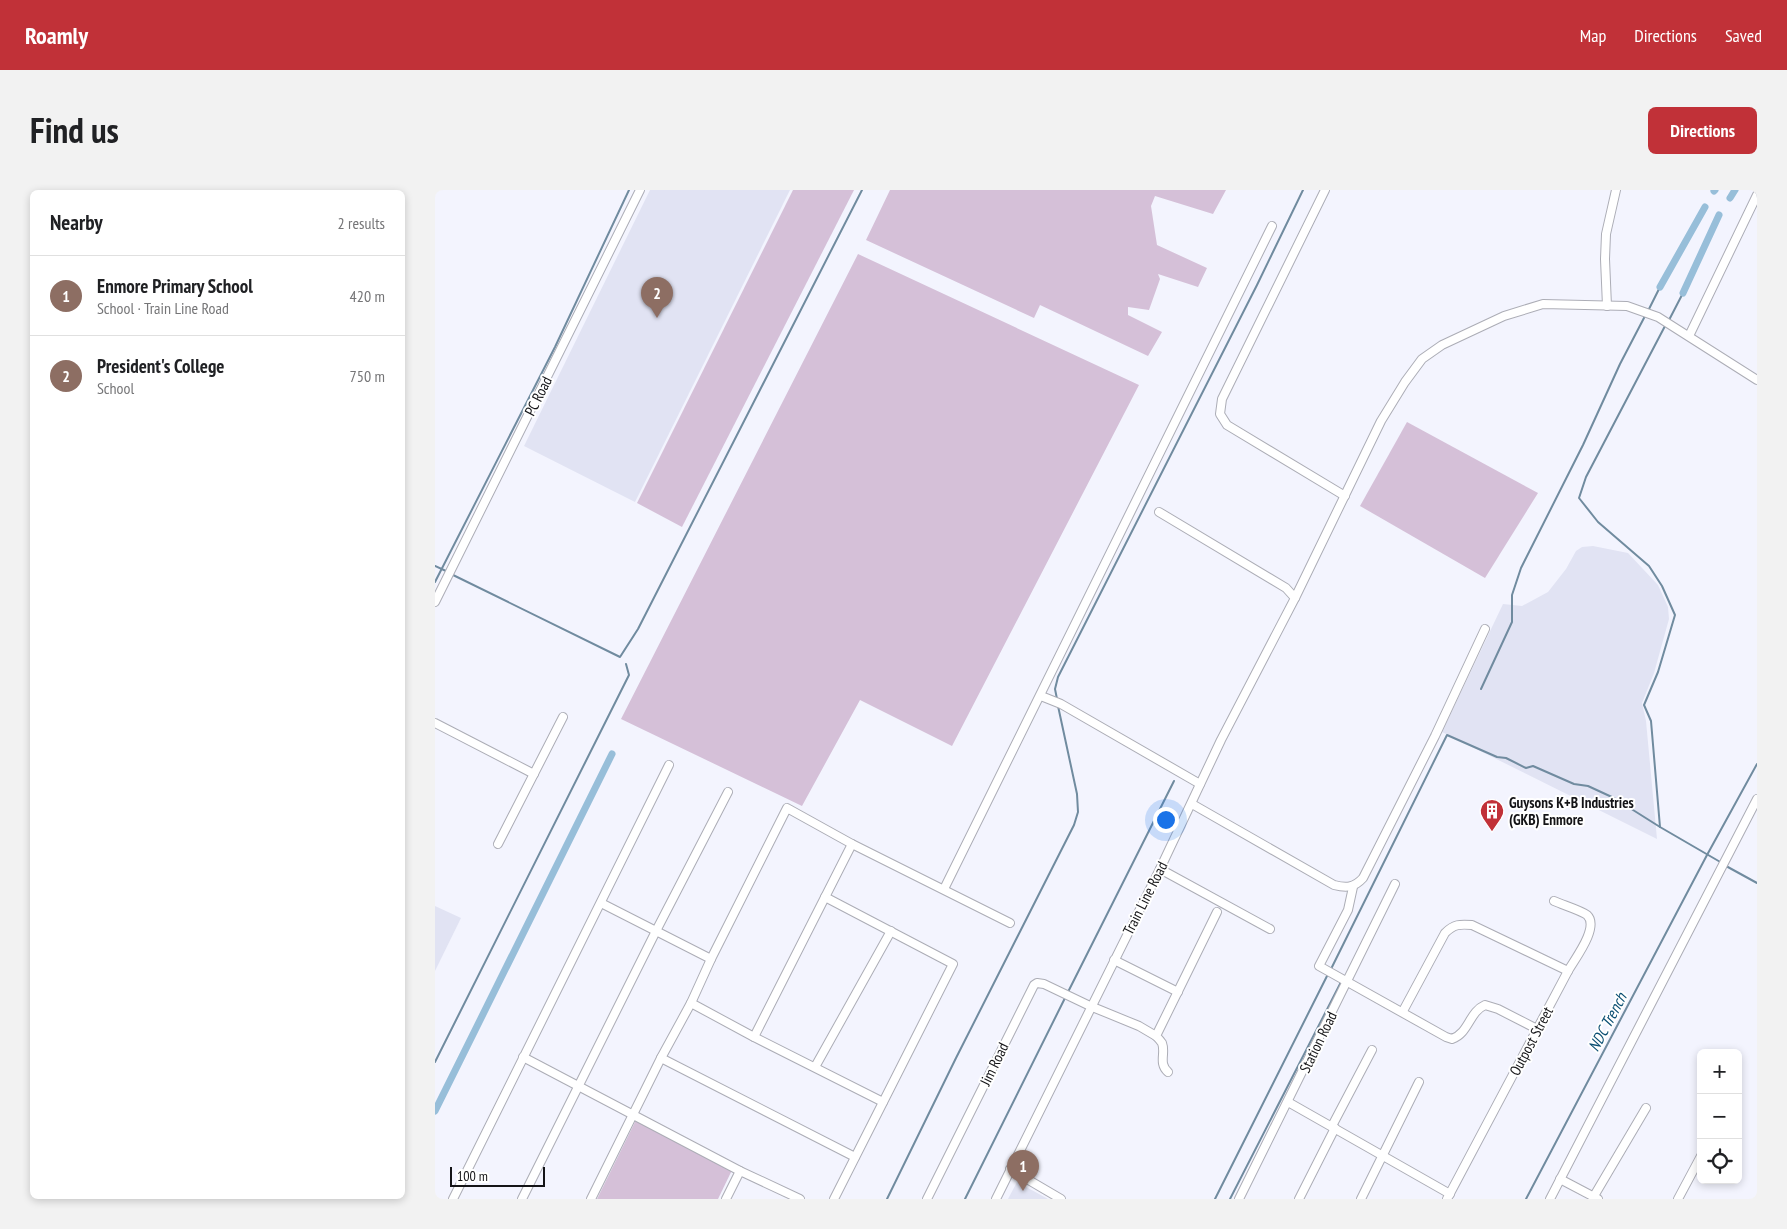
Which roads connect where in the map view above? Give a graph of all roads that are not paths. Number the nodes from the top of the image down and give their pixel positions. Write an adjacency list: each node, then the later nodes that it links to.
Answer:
1 (640, 190): 12 (street, PC Road)
2 (1325, 190): 9 (street)
3 (1616, 190): 6 (street)
4 (1757, 195): 7 (street)
5 (1273, 226): 14 (street)
6 (1607, 306): 7 (street, Train Line Road); 9 (street, Train Line Road)
7 (1689, 336): 8 (street, Train Line Road)
8 (1757, 380)
9 (1345, 496): 11 (street, Train Line Road)
10 (1159, 512): 11 (street)
11 (1295, 598): 19 (street, Train Line Road)
12 (435, 602)
13 (1485, 629): 27 (street)
14 (1041, 696): 19 (street); 28 (street)
15 (563, 717): 18 (street)
16 (435, 723): 18 (street)
17 (669, 765): 31 (street)
18 (534, 774): 23 (street)
19 (1200, 784): 22 (street, Train Line Road)
20 (728, 792): 35 (street)
21 (1757, 799): 65 (street)
22 (1192, 804): 25 (street, Train Line Road); 27 (street)
23 (498, 844)
24 (852, 844): 28 (street); 29 (street); 37 (street)
25 (1160, 869): 34 (street); 38 (street, Train Line Road)
26 (1395, 884): 40 (street, Station Road)
27 (1353, 886): 40 (street)
28 (944, 889): 33 (street)
29 (825, 897): 36 (street); 47 (street)
30 (1554, 901): 39 (street, Outpost Street)
31 (601, 903): 35 (street); 49 (street)
32 (1217, 912): 41 (street)
33 (1010, 923)
34 (1271, 929)
35 (656, 931): 37 (street); 54 (street)
36 (891, 931): 51 (street); 55 (street)
37 (711, 959): 42 (street)
38 (1113, 960): 41 (street); 43 (street, Train Line Road)
39 (1568, 971): 44 (street); 45 (street, Outpost Street)
40 (1347, 981): 44 (street); 56 (street, Station Road)
41 (1178, 992): 46 (street)
42 (691, 1003): 47 (street); 50 (street)
43 (1090, 1006): 46 (street, Jim Road); 63 (street, Train Line Road); 74 (street, Jim Road)
44 (1403, 1012): 45 (street)
45 (1537, 1030): 66 (street, Outpost Street)
46 (1156, 1036): 52 (street)
47 (754, 1037): 51 (street)
48 (1371, 1050): 59 (street)
49 (523, 1057): 54 (street); 68 (street)
50 (661, 1058): 58 (street); 61 (street)
51 (815, 1067): 55 (street)
52 (1168, 1072)
53 (1419, 1082): 60 (street)
54 (579, 1086): 58 (street); 69 (street)
55 (883, 1102): 61 (street)
56 (1288, 1102): 59 (street); 77 (street, Station Road)
57 (1646, 1108): 67 (street)
58 (633, 1115): 64 (street); 70 (street)
59 (1334, 1127): 60 (street); 78 (street)
60 (1383, 1156): 66 (street); 79 (street)
61 (855, 1157): 73 (street)
62 (1697, 1163): 81 (street)
63 (1011, 1170): 75 (street, Train Line Road); 76 (street)
64 (740, 1171): 71 (street); 72 (street)
65 (1560, 1179): 67 (street); 80 (street)
66 (1449, 1197)
67 (1596, 1198)
68 (453, 1199)
69 (521, 1199)
70 (591, 1199)
71 (726, 1199)
72 (800, 1199)
73 (834, 1199)
74 (927, 1199)
75 (996, 1199)
76 (1061, 1199)
77 (1240, 1199)
78 (1299, 1199)
79 (1361, 1199)
80 (1550, 1199)
81 (1678, 1199)

